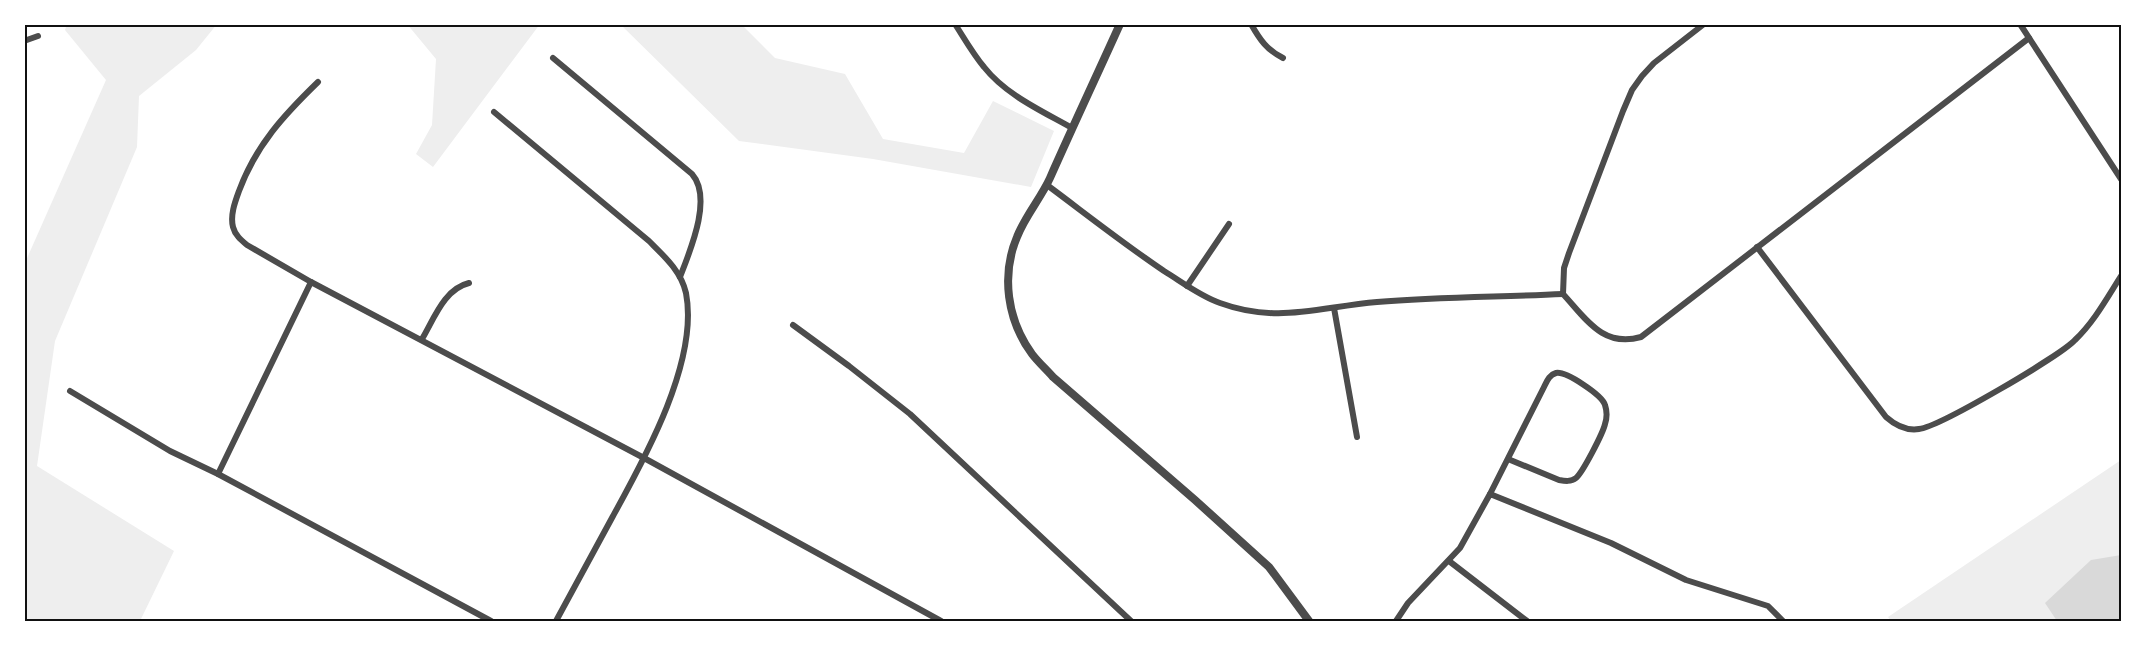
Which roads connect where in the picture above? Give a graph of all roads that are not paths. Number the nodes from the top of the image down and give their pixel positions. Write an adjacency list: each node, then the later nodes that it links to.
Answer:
1 (955, 24): 13 (street)
2 (1120, 24): 13 (street)
3 (1251, 24): 10 (street)
4 (1704, 24): 23 (street)
5 (2020, 24): 7 (street)
6 (38, 36): 8 (street)
7 (2029, 38): 14 (street); 17 (street)
8 (24, 41)
9 (553, 58): 19 (street)
10 (1283, 58)
11 (318, 82): 20 (street)
12 (494, 112): 19 (street)
13 (1072, 128): 15 (street)
14 (2121, 179)
15 (1047, 185): 22 (street); 38 (street)
16 (1229, 224): 22 (street)
17 (1757, 247): 18 (street); 23 (street)
18 (2121, 276)
19 (680, 277): 29 (street)
20 (311, 282): 26 (street); 31 (street)
21 (469, 283): 26 (street)
22 (1187, 286): 24 (street)
23 (1563, 294): 24 (street)
24 (1334, 309): 28 (street)
25 (793, 325): 37 (street)
26 (422, 339): 29 (street)
27 (70, 391): 31 (street)
28 (1357, 437)
29 (644, 458): 35 (street); 36 (street)
30 (1508, 459): 30 (street); 32 (street)
31 (218, 474): 34 (street)
32 (1490, 494): 33 (street); 41 (street)
33 (1449, 561): 39 (street); 40 (street)
34 (491, 621)
35 (556, 621)
36 (940, 621)
37 (1131, 621)
38 (1309, 621)
39 (1396, 621)
40 (1527, 621)
41 (1783, 621)

